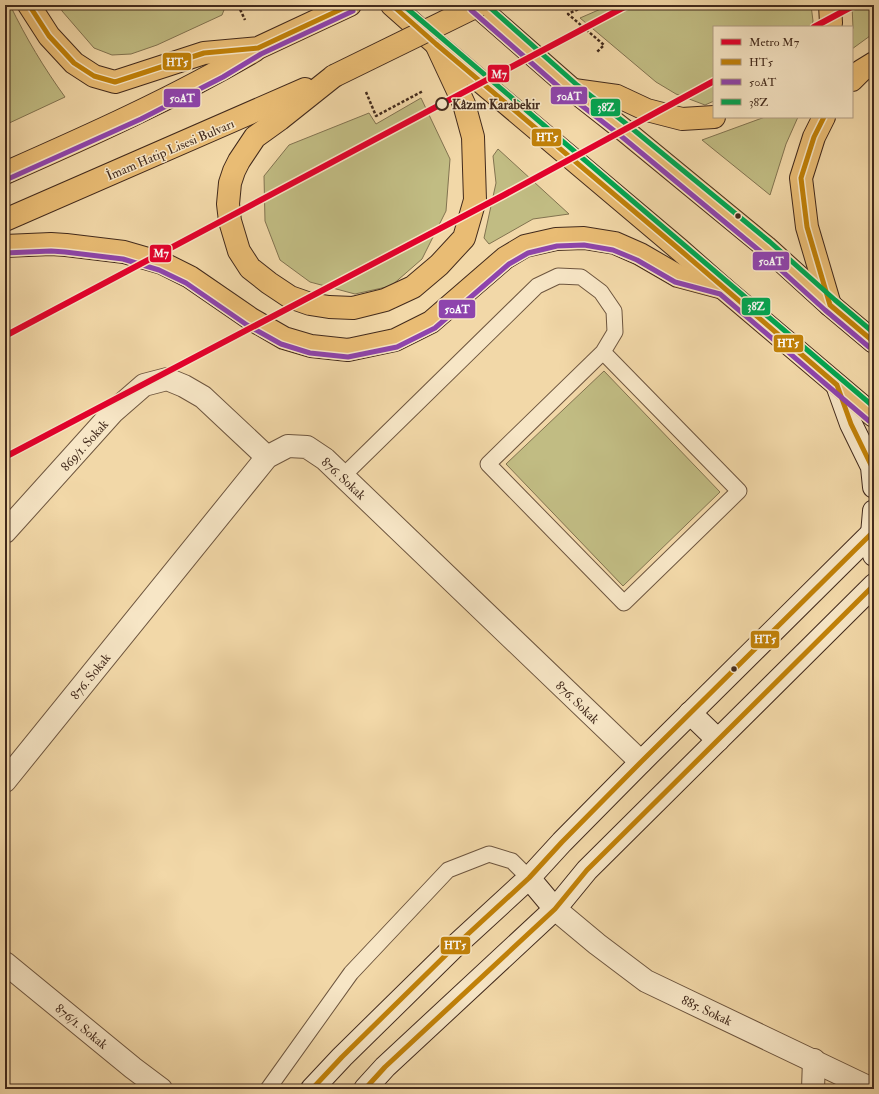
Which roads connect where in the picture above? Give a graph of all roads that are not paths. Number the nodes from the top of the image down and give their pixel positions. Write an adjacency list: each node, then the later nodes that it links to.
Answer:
1 (29, 5): 8 (main road)
2 (350, 5): 8 (main road)
3 (392, 5): 7 (main road)
4 (477, 5): 10 (main road, bridge); 12 (main road)
5 (830, 5): 6 (main road)
6 (830, 26)
7 (436, 44): 10 (main road); 18 (main road)
8 (258, 48): 15 (main road)
9 (874, 63): 11 (main road)
10 (334, 76): 16 (main road, İmam Hatip Lisesi Bulvarı)
11 (853, 79)
12 (573, 90): 13 (main road); 19 (main road)
13 (713, 117)
14 (824, 118): 19 (main road)
15 (5, 173)
16 (5, 220)
17 (5, 246): 18 (main road)
18 (723, 288): 22 (main road)
19 (830, 306): 20 (main road)
20 (874, 342)
21 (603, 352): 21 (lane); 25 (lane)
22 (837, 385): 23 (main road); 26 (street)
23 (874, 416)
24 (267, 457): 25 (street, 876. Sokak); 28 (street, 869/1. Sokak); 35 (street, 876. Sokak)
25 (343, 476): 34 (street, 876. Sokak)
26 (874, 487)
27 (874, 512): 29 (street)
28 (5, 532)
29 (872, 533): 30 (street); 32 (street)
30 (874, 555)
31 (874, 585): 33 (street)
32 (690, 713): 33 (street); 34 (street)
33 (718, 740): 37 (street)
34 (641, 762): 36 (street)
35 (5, 781)
36 (529, 878): 37 (street, 885. Sokak); 41 (lane); 42 (street)
37 (556, 909): 39 (street, 885. Sokak); 43 (street)
38 (5, 963): 40 (street, 876/1. Sokak)
39 (814, 1060): 44 (street); 45 (street, 885. Sokak)
40 (161, 1089)
41 (268, 1089)
42 (312, 1089)
43 (365, 1089)
44 (813, 1089)
45 (872, 1089)

